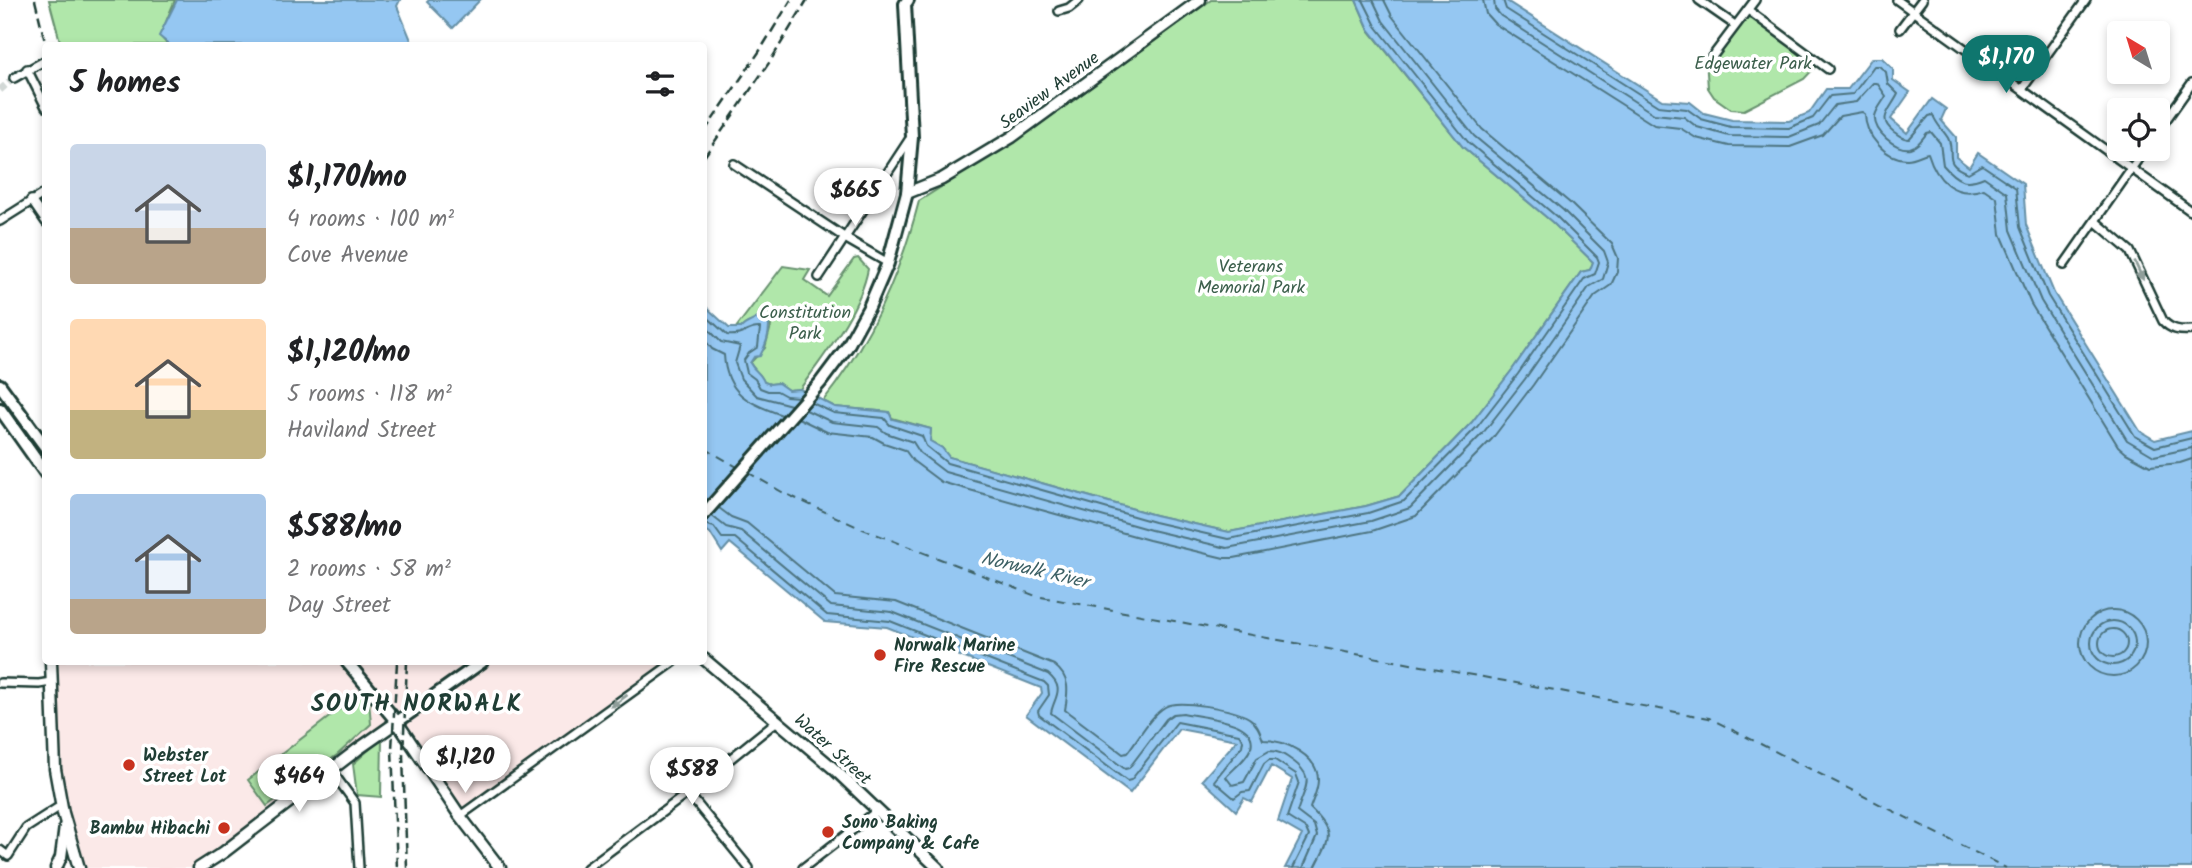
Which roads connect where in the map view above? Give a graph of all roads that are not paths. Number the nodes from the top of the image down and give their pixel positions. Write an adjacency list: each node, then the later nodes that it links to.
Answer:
1 (1079, 0): 10 (street)
2 (1200, 0): 27 (main road, Seaview Avenue)
3 (1699, 0): 12 (street)
4 (1755, 0): 9 (street)
5 (1897, 0): 11 (street)
6 (1922, 0): 11 (street)
7 (2086, 0): 20 (street)
8 (906, 1): 23 (main road)
9 (1748, 10): 12 (street); 17 (street)
10 (1059, 11)
11 (1914, 12): 13 (street); 20 (street)
12 (1735, 25): 14 (street)
13 (1900, 29)
14 (1709, 61)
15 (42, 62): 16 (street)
16 (27, 69): 18 (street); 21 (street)
17 (1828, 69)
18 (13, 78)
19 (2192, 83): 22 (street)
20 (2022, 89): 26 (street)
21 (42, 99)
22 (2170, 114)
23 (912, 137): 27 (main road); 34 (street)
24 (2137, 161): 26 (street)
25 (734, 164): 34 (street)
26 (2131, 169): 30 (street); 33 (street)
27 (907, 193): 35 (main road)
28 (42, 194): 29 (street)
29 (31, 200): 31 (street); 32 (street)
30 (2192, 212)
31 (42, 216)
32 (0, 221)
33 (2095, 221): 36 (street); 38 (street, one-way to 38)
34 (845, 238): 35 (street); 37 (street)
35 (888, 263): 43 (main road)
36 (2064, 265)
37 (820, 277)
38 (2192, 330)
39 (0, 385): 41 (main road)
40 (0, 409): 42 (main road)
41 (42, 443)
42 (42, 467)
43 (707, 511)
44 (707, 662): 51 (main road, Water Street)
45 (51, 665): 49 (main road)
46 (349, 665): 52 (main road)
47 (478, 665): 52 (main road)
48 (670, 665): 57 (street, one-way to 57)
49 (51, 682): 50 (street); 55 (main road)
50 (0, 683)
51 (778, 721): 54 (street); 56 (main road, Water Street)
52 (397, 723): 53 (main road); 57 (main road)
53 (331, 770): 62 (main road); 63 (street)
54 (688, 793): 65 (street); 66 (street)
55 (62, 805): 58 (main road); 59 (street)
56 (877, 811): 67 (street); 68 (main road, Water Street)
57 (460, 816): 64 (main road)
58 (66, 822): 60 (main road); 61 (main road)
59 (0, 849)
60 (56, 868)
61 (79, 868)
62 (199, 868)
63 (359, 868)
64 (500, 868)
65 (587, 868)
66 (749, 868)
67 (803, 868)
68 (937, 868)

